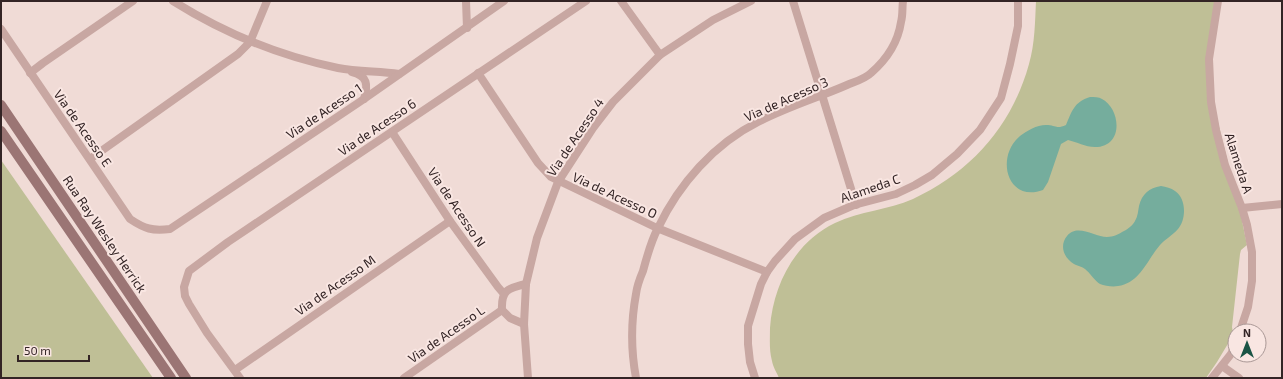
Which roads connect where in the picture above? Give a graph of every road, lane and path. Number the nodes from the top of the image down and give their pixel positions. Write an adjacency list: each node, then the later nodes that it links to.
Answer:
1 (133, 1): 18 (street)
2 (173, 1): 15 (street)
3 (267, 1): 15 (street)
4 (466, 1): 13 (street)
5 (504, 1): 13 (street, Via de Acesso 1)
6 (586, 1): 19 (street, Via de Acesso 6)
7 (621, 1): 16 (street)
8 (751, 1): 16 (street, Via de Acesso 4)
9 (794, 1): 21 (street)
10 (903, 1): 21 (street, Via de Acesso 3)
11 (1018, 1): 29 (street, Alameda C)
12 (1218, 1): 30 (street, Alameda A)
13 (467, 28): 20 (street, Via de Acesso 1)
14 (1, 29): 18 (street, Via de Acesso E)
15 (250, 42): 17 (street); 26 (street)
16 (660, 55): 27 (street, Via de Acesso 4)
17 (340, 68): 20 (street); 22 (street)
18 (30, 73): 26 (street, Via de Acesso E)
19 (478, 73): 25 (street, Via de Acesso 6); 27 (street, Via de Acesso O)
20 (399, 74): 22 (street, Via de Acesso 1)
21 (822, 96): 29 (street); 32 (street, Via de Acesso 3)
22 (364, 99): 33 (street, Via de Acesso 1)
23 (1, 105): 44 (street, Rua Ray Wesley Herrick)
24 (1, 131): 43 (street, Rua Ray Wesley Herrick)
25 (392, 132): 31 (street, Via de Acesso N); 42 (street, Via de Acesso 6)
26 (90, 159): 33 (street, Via de Acesso E)
27 (558, 182): 32 (street, Via de Acesso O); 35 (street, Via de Acesso 4)
28 (1282, 204): 30 (street)
29 (856, 205): 34 (street, Alameda C)
30 (1242, 208): 38 (street, Alameda A)
31 (450, 221): 36 (street, Via de Acesso N); 42 (street, Via de Acesso M)
32 (658, 228): 34 (street, Via de Acesso O); 48 (street, Via de Acesso 3)
33 (153, 230)
34 (767, 272): 49 (street, Alameda C)
35 (526, 284): 36 (street); 39 (street, Via de Acesso 4)
36 (504, 294): 37 (street)
37 (502, 310): 39 (street); 46 (street, Via de Acesso L)
38 (1243, 323)
39 (524, 324): 47 (street, Via de Acesso 4)
40 (1227, 359): 41 (street)
41 (1222, 366): 50 (street); 51 (street)
42 (235, 370): 45 (street)
43 (171, 378)
44 (186, 378)
45 (240, 378)
46 (404, 378)
47 (528, 378)
48 (636, 378)
49 (755, 378)
50 (1212, 378)
51 (1239, 378)

